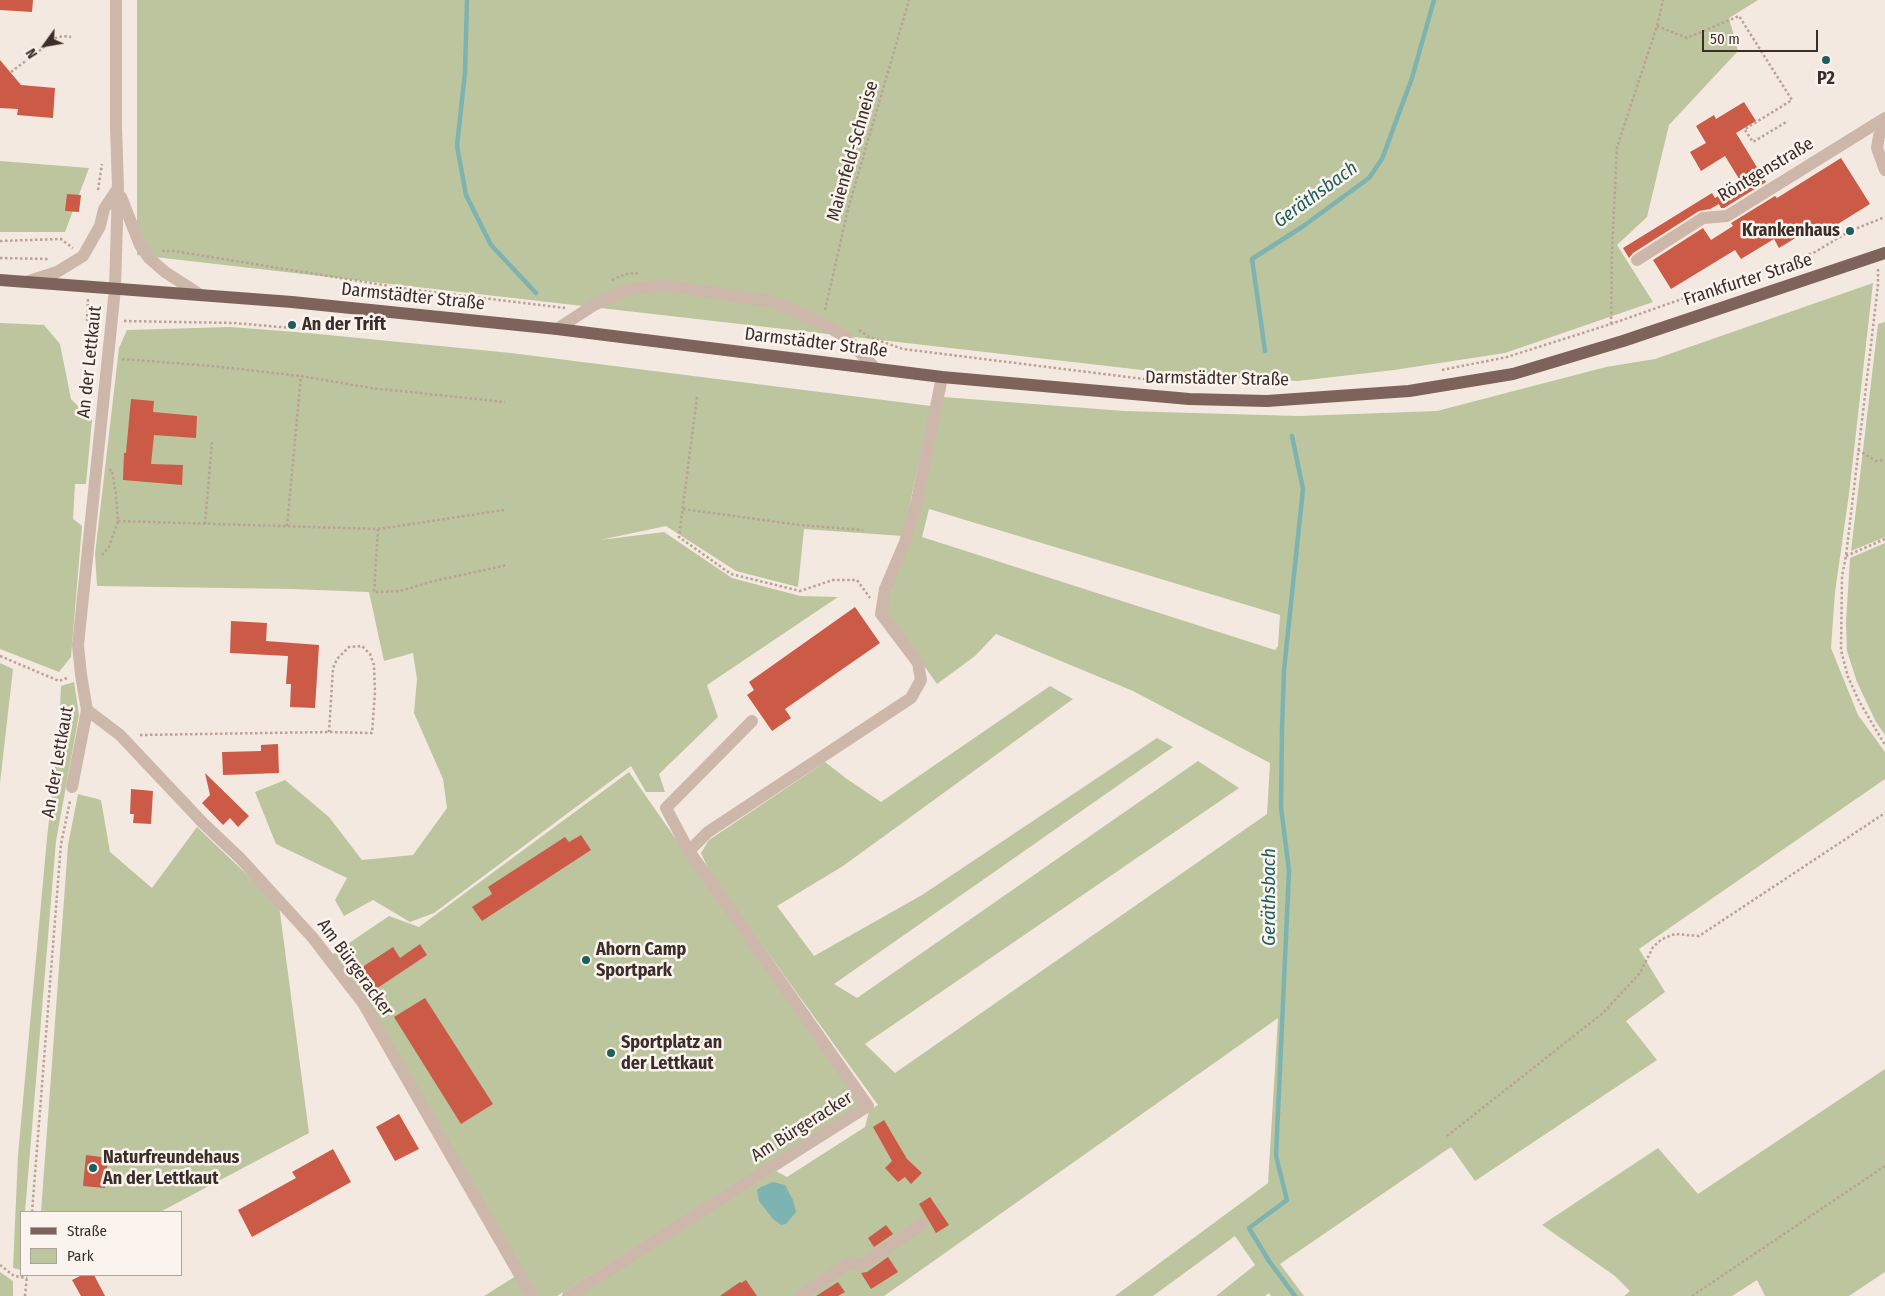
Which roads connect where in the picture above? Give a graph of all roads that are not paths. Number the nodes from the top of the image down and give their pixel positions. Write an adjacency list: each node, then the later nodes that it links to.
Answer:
1 (116, 0): 5 (street)
2 (1885, 118): 7 (street, Röntgenstraße)
3 (1885, 127): 4 (street)
4 (1885, 170)
5 (118, 188): 9 (street); 10 (street); 11 (street)
6 (1882, 254): 13 (main road, Frankfurter Straße)
7 (1637, 260)
8 (0, 280): 9 (main road, Darmstädter Straße)
9 (29, 281): 10 (main road, Darmstädter Straße)
10 (115, 289): 11 (main road, Darmstädter Straße); 16 (street, An der Lettkaut)
11 (199, 294): 12 (main road, Darmstädter Straße)
12 (558, 329): 14 (main road, Darmstädter Straße); 14 (street)
13 (1623, 341): 15 (main road, Darmstädter Straße)
14 (875, 368): 15 (main road, Darmstädter Straße)
15 (942, 377): 19 (street)
16 (87, 710): 18 (street, An der Lettkaut); 21 (street, Am Bürgeracker)
17 (752, 721): 19 (street)
18 (72, 787)
19 (689, 851): 22 (street, Am Bürgeracker)
20 (922, 1224): 23 (street)
21 (532, 1296)
22 (568, 1296)
23 (800, 1296)

